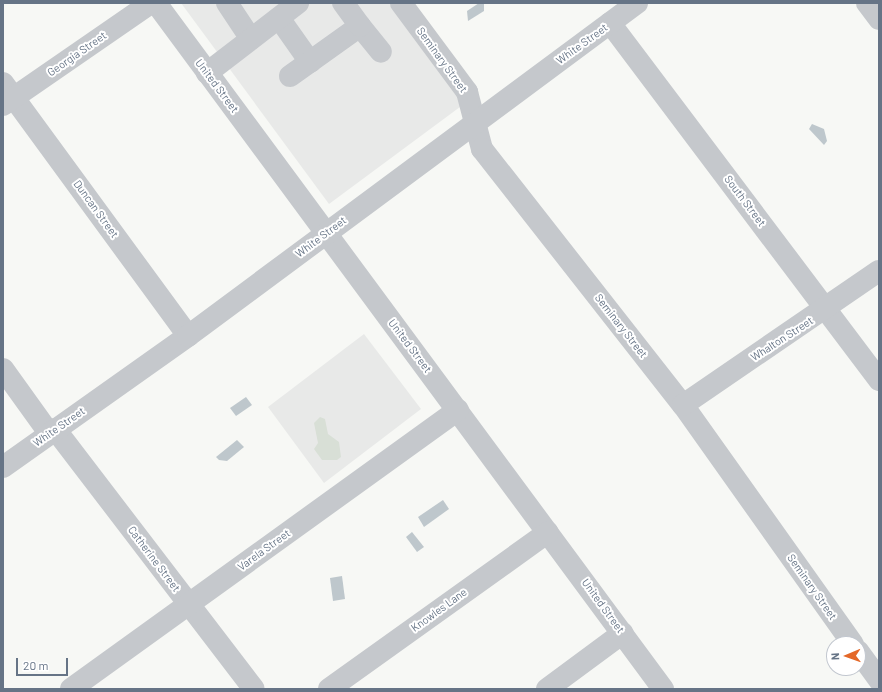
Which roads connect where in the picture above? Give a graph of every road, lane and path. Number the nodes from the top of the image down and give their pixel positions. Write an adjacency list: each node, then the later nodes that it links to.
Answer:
1 (151, 3): 18 (street, Georgia Street)
2 (156, 3): 16 (street, United Street)
3 (227, 3): 13 (street)
4 (298, 3): 9 (street)
5 (343, 3): 12 (street)
6 (401, 3): 19 (street, Seminary Street)
7 (637, 3): 11 (street, White Street)
8 (867, 3): 10 (street)
9 (279, 18): 13 (street); 15 (street)
10 (879, 19)
11 (610, 23): 19 (street, White Street); 22 (street, South Street)
12 (360, 26): 14 (street); 15 (street)
13 (251, 39): 16 (street)
14 (381, 52)
15 (310, 62): 17 (street)
16 (207, 73): 20 (street, United Street)
17 (290, 76)
18 (7, 95): 23 (street, Duncan Street)
19 (474, 122): 20 (street, White Street); 26 (street, Seminary Street)
20 (326, 233): 23 (street, White Street); 27 (street, United Street)
21 (879, 270): 22 (street, Whalton Street)
22 (827, 309): 25 (street, South Street); 26 (street, Whalton Street)
23 (188, 336): 28 (street, White Street)
24 (3, 369): 28 (street, Catherine Street)
25 (879, 380)
26 (683, 405): 33 (street, Seminary Street)
27 (458, 410): 30 (street, United Street); 31 (street, Varela Street)
28 (52, 431): 29 (street, White Street); 31 (street, Catherine Street)
29 (3, 467)
30 (548, 532): 32 (street, United Street); 38 (street, Knowles Lane)
31 (189, 604): 36 (street, Varela Street); 37 (street, Catherine Street)
32 (623, 633): 39 (street); 40 (street, United Street)
33 (847, 636)
34 (866, 662): 35 (street)
35 (879, 680)
36 (71, 689)
37 (254, 689)
38 (329, 689)
39 (547, 689)
40 (664, 689)

